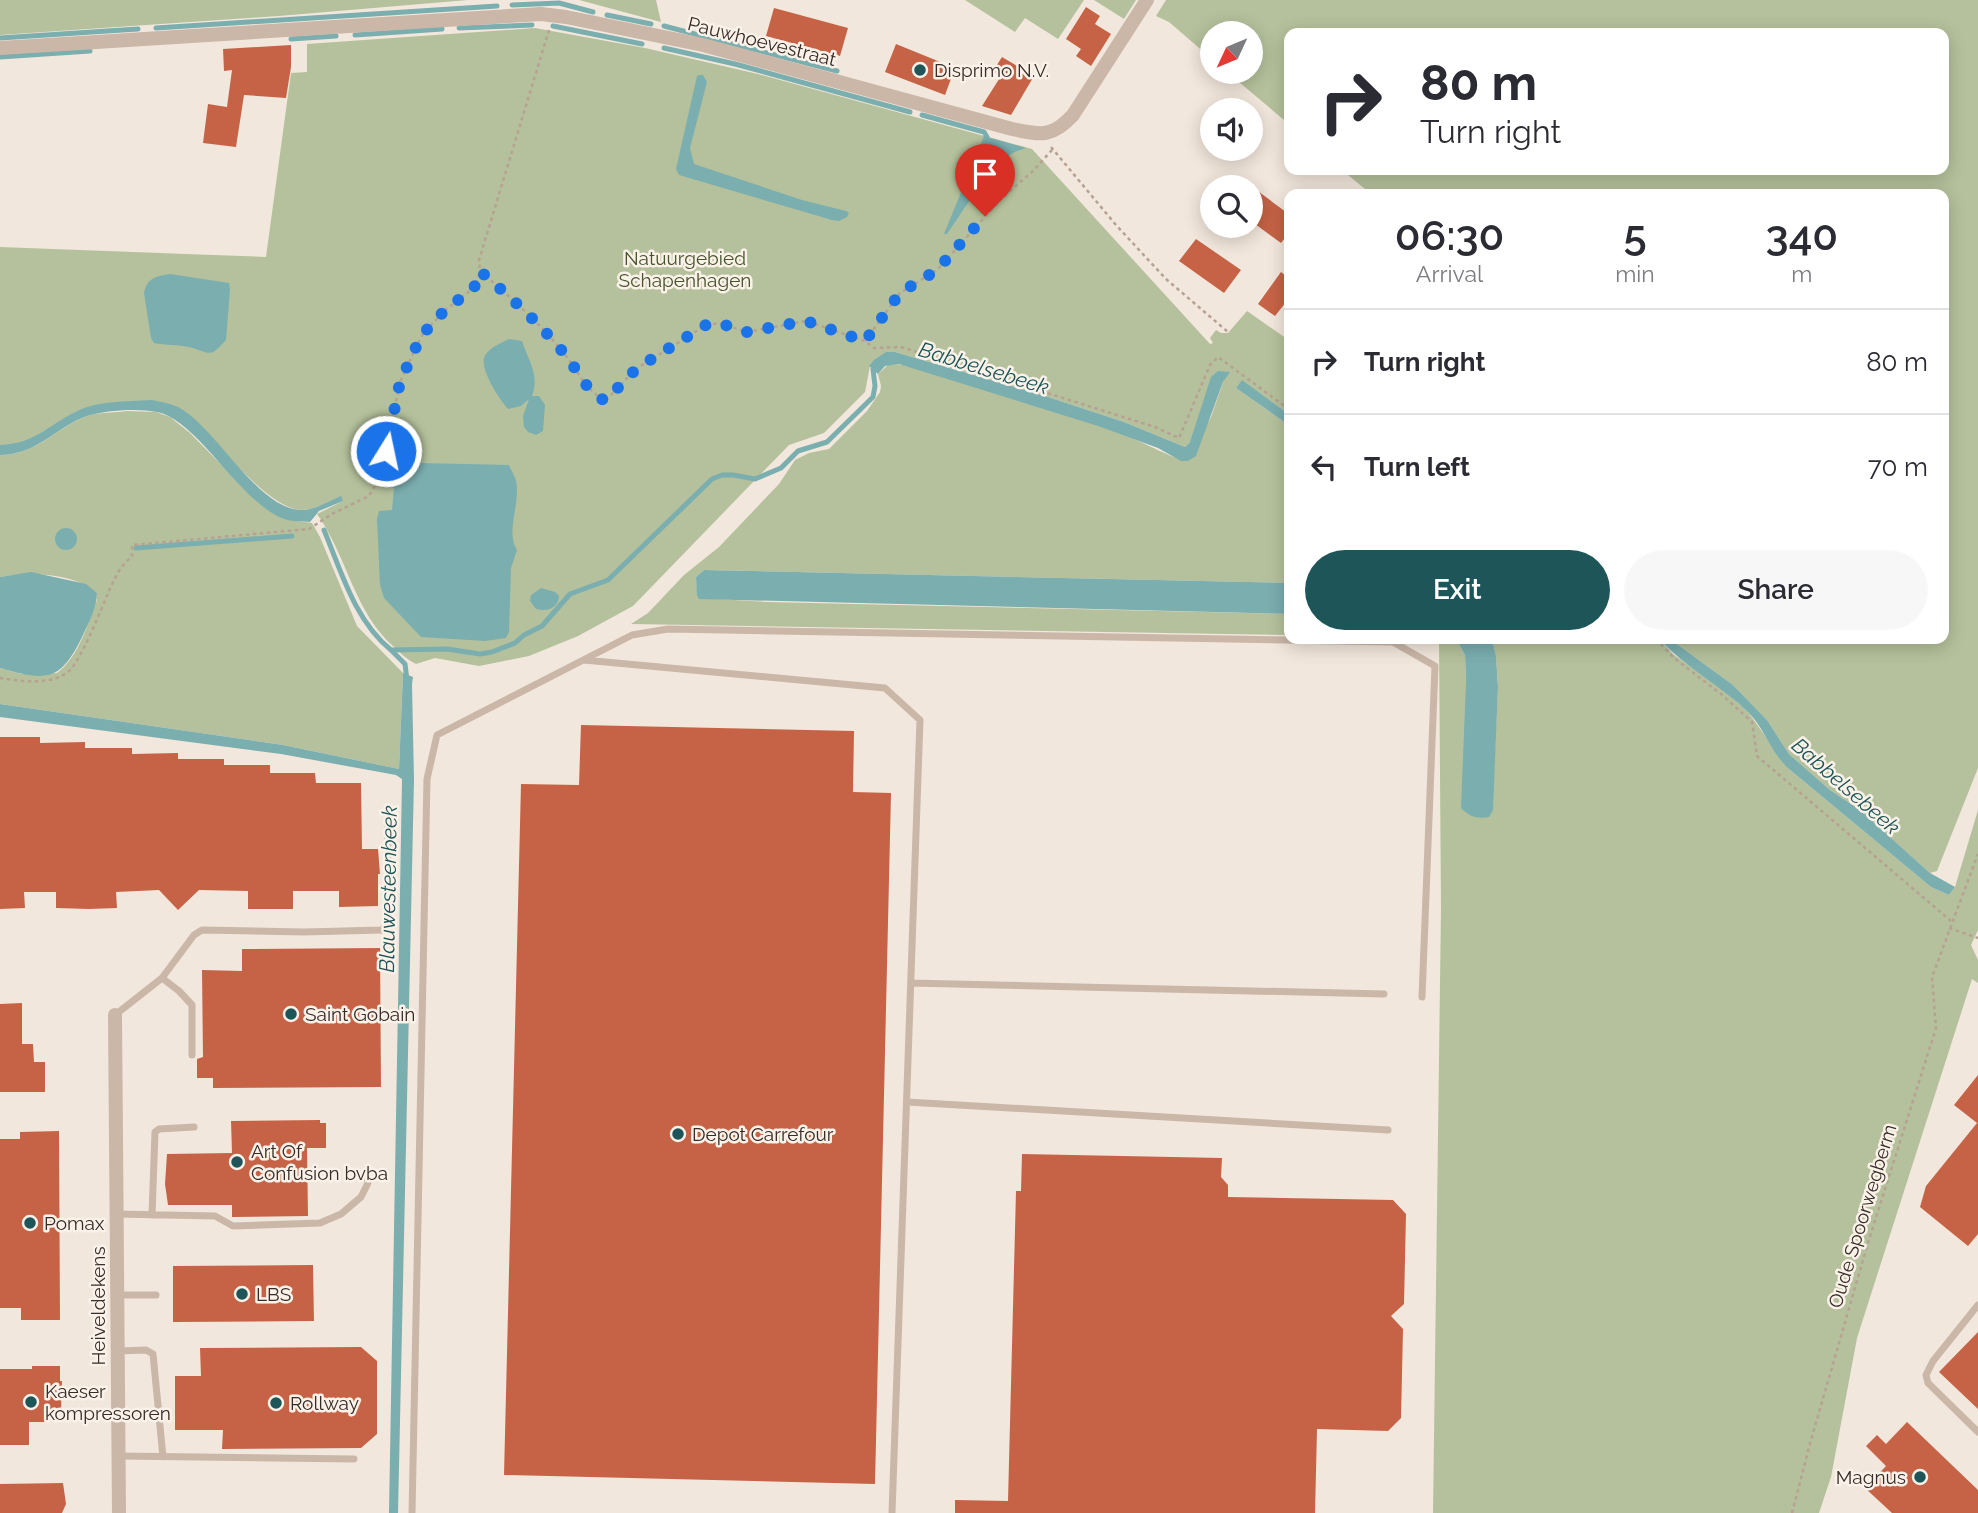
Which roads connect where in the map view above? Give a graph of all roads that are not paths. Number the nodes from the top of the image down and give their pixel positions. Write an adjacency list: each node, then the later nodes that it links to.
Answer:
1 (1147, 0): 2 (street, Pauwhoevestraat)
2 (0, 48)
3 (1284, 640): 5 (lane)
4 (1397, 644): 10 (lane)
5 (584, 660): 8 (lane); 28 (lane)
6 (388, 818): 7 (lane)
7 (162, 978): 11 (lane); 12 (lane)
8 (911, 983): 9 (lane); 13 (lane)
9 (1384, 994)
10 (1422, 998)
11 (115, 1016): 17 (street, Heiveldekens)
12 (192, 1055)
13 (907, 1102): 15 (lane); 29 (lane)
14 (194, 1127): 18 (lane)
15 (1388, 1130)
16 (367, 1175): 18 (lane)
17 (117, 1214): 18 (lane); 19 (street, Heiveldekens)
18 (152, 1215)
19 (117, 1295): 20 (lane); 22 (street, Heiveldekens)
20 (156, 1295)
21 (1978, 1306): 23 (lane)
22 (118, 1351): 24 (street, Heiveldekens); 25 (lane)
23 (1978, 1432)
24 (119, 1456): 25 (lane); 27 (street, Heiveldekens)
25 (163, 1457): 26 (lane)
26 (354, 1459)
27 (119, 1513)
28 (412, 1513)
29 (892, 1513)

